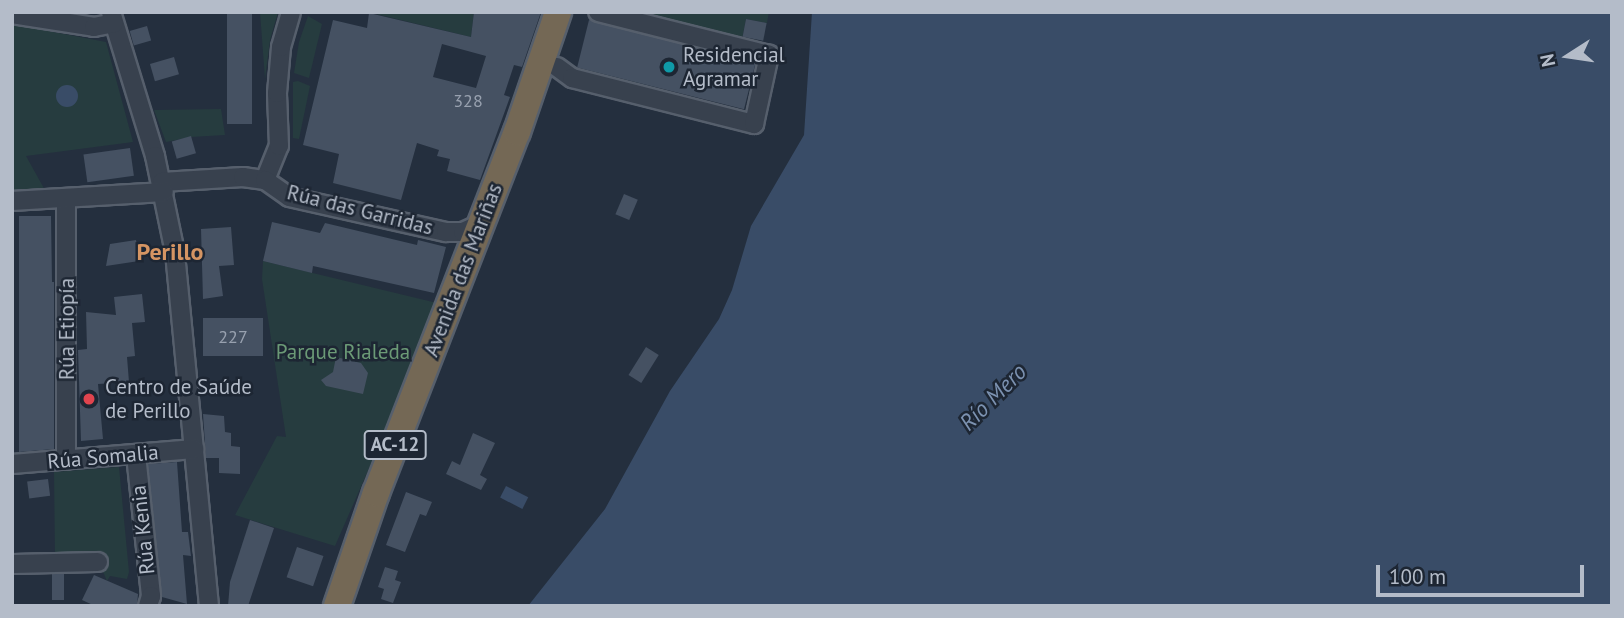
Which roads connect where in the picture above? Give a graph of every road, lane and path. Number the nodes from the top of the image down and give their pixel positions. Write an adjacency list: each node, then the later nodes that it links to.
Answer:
1 (291, 12): 10 (street)
2 (551, 12): 14 (highway, AC-12)
3 (558, 12): 15 (highway, Avenida das Mariñas / AC-12)
4 (568, 12): 15 (highway, Avenida das Mariñas / AC-12)
5 (576, 12): 9 (highway, AC-12)
6 (12, 14): 8 (street)
7 (608, 14): 9 (street)
8 (112, 17): 11 (street)
9 (557, 68): 15 (highway, AC-12)
10 (265, 180): 11 (street, Rúa das Garridas); 14 (street, Rúa das Garridas)
11 (163, 187): 12 (street, Rúa das Garridas); 16 (street)
12 (66, 198): 13 (street, Rúa das Garridas); 18 (street, Rúa Etiopía)
13 (12, 201)
14 (476, 226): 15 (highway, AC-12)
15 (459, 298): 24 (highway, Avenida das Mariñas / AC-12); 25 (highway, Avenida das Mariñas / AC-12)
16 (194, 449): 17 (street, Rúa Somalia); 23 (street)
17 (136, 455): 18 (street, Rúa Somalia); 22 (street, Rúa Kenia)
18 (66, 460): 19 (street, Rúa Somalia)
19 (12, 464)
20 (98, 562): 21 (street)
21 (12, 564)
22 (148, 606)
23 (209, 606)
24 (337, 606)
25 (351, 606)

